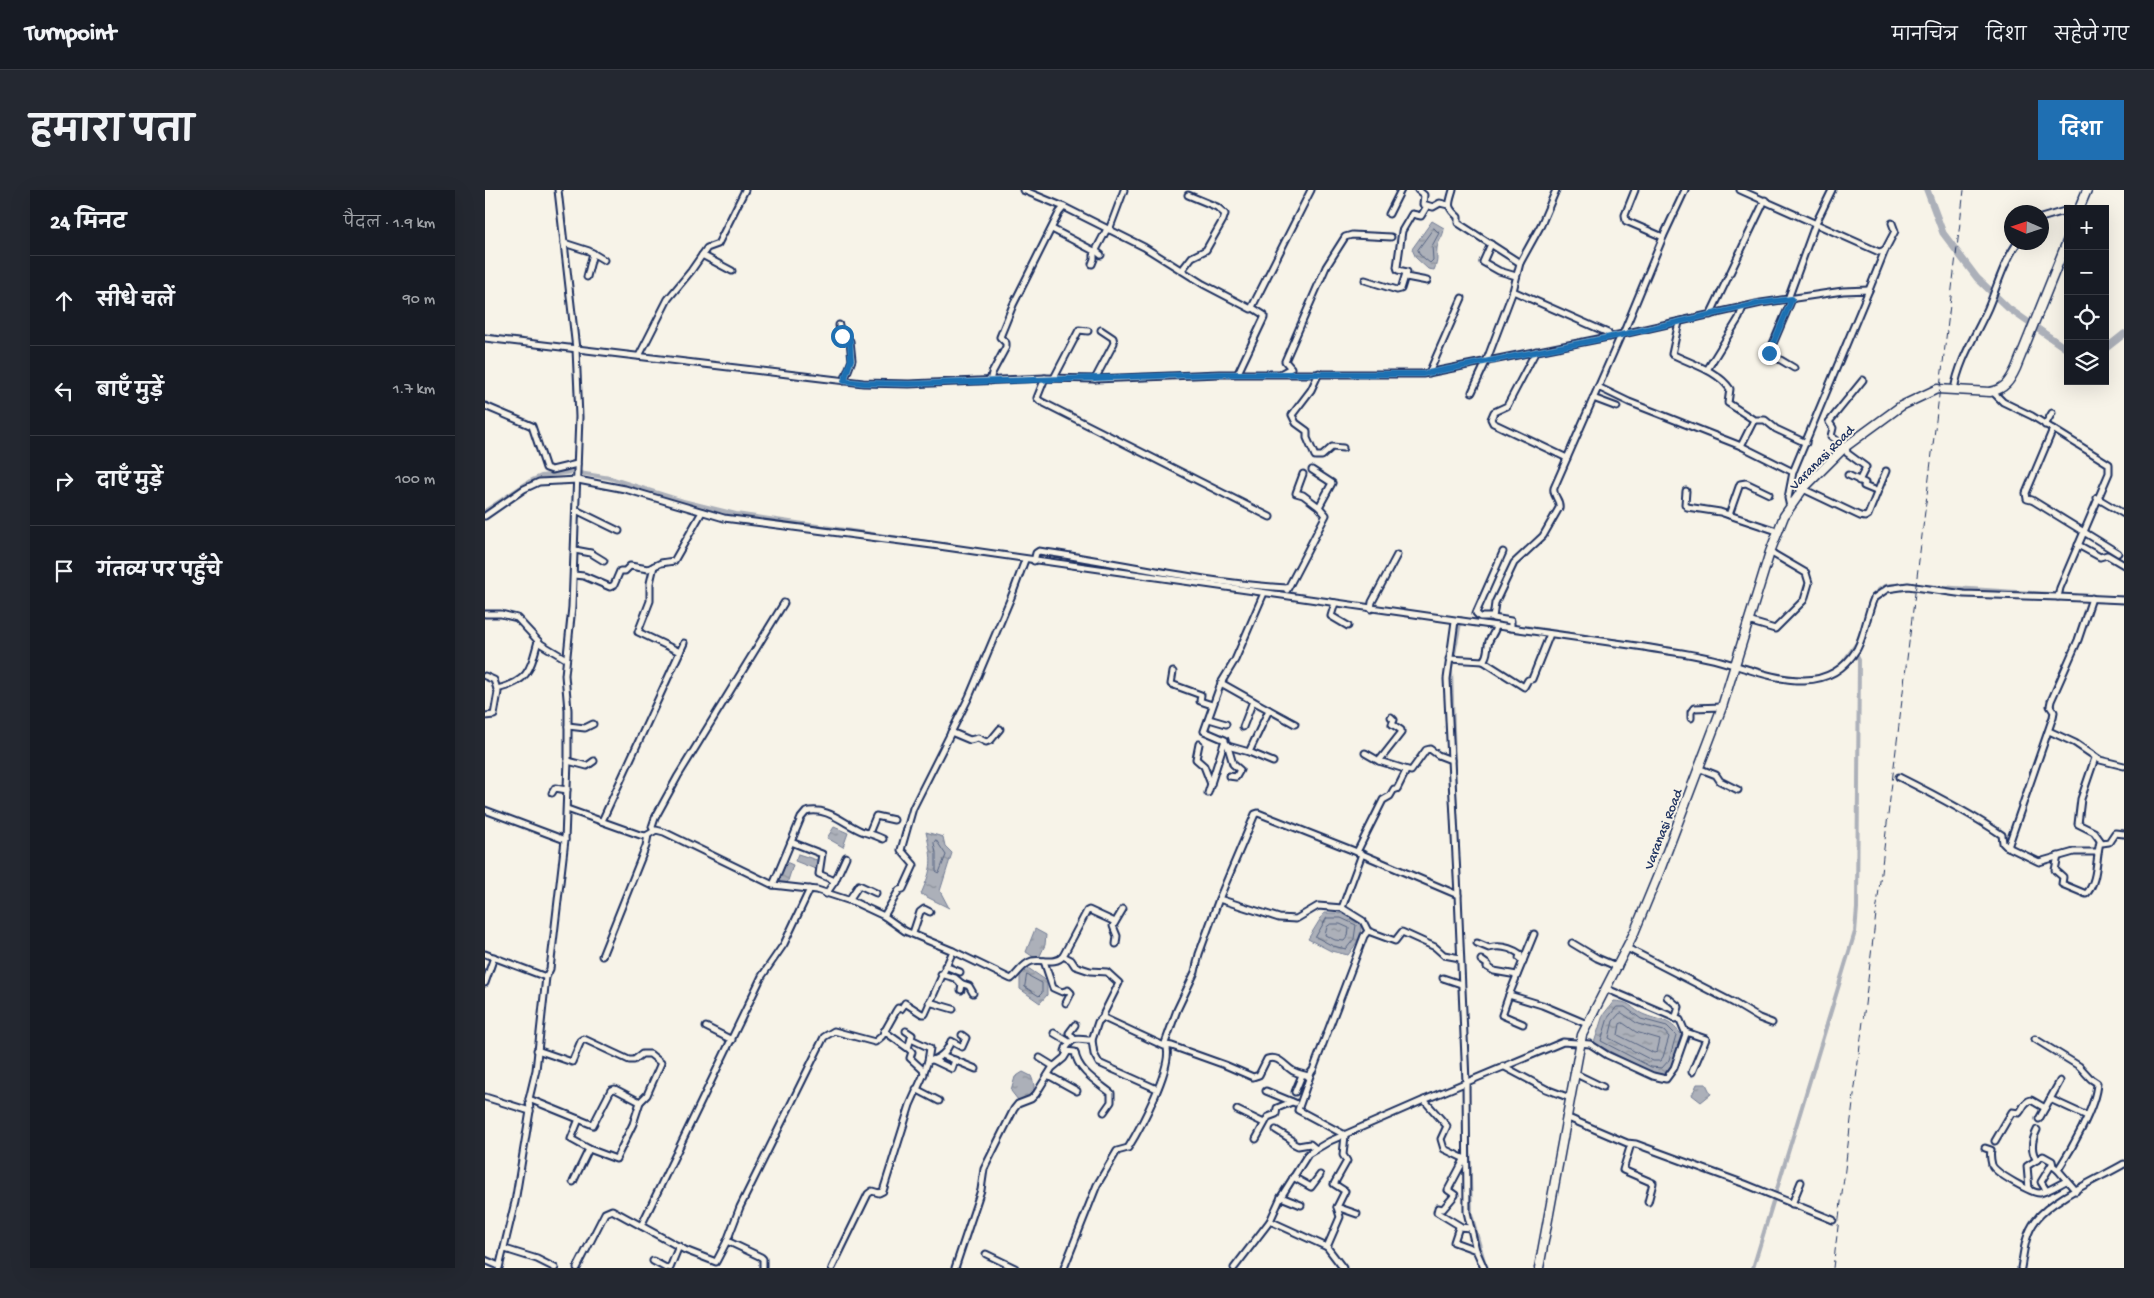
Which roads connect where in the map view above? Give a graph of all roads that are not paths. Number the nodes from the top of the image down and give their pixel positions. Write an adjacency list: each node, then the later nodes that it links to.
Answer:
1 (558, 190): 30 (street)
2 (745, 190): 36 (street)
3 (1023, 190): 20 (street)
4 (1124, 190): 27 (street)
5 (1311, 190): 53 (street)
6 (1401, 190): 22 (street)
7 (1418, 190): 19 (street)
8 (1453, 190): 17 (street)
9 (1556, 190): 39 (street)
10 (1635, 190): 29 (street)
11 (1685, 190): 29 (street)
12 (1740, 190): 16 (street)
13 (1832, 190): 24 (street)
14 (2087, 190): 18 (highway)
15 (1188, 195): 41 (street)
16 (1765, 200): 24 (street); 54 (street)
17 (1448, 205): 19 (street); 31 (street)
18 (2081, 205)
19 (1427, 206): 43 (street)
20 (1064, 208): 26 (street); 27 (street)
21 (2064, 211): 23 (street)
22 (1389, 214)
23 (2049, 215)
24 (1815, 224): 33 (street); 51 (street)
25 (1892, 224): 33 (street)
26 (1052, 229): 40 (street); 77 (street)
27 (1108, 229): 37 (street); 41 (street)
28 (1391, 237): 68 (street)
29 (1663, 237): 59 (street)
30 (564, 243): 35 (street); 62 (street)
31 (1491, 244): 39 (street); 44 (street)
32 (2064, 248): 81 (highway)
33 (1885, 250): 48 (street)
34 (2013, 250): 79 (street)
35 (593, 253): 38 (street); 45 (street)
36 (702, 255): 42 (street); 64 (street)
37 (1101, 255)
38 (604, 260)
39 (1520, 263): 44 (street)
40 (1092, 264)
41 (1182, 270): 53 (street)
42 (731, 271)
43 (1407, 272): 46 (street); 47 (street)
44 (1516, 276): 49 (street)
45 (587, 277)
46 (1365, 280)
47 (1427, 281)
48 (1869, 290): 51 (street); 89 (street)
49 (1513, 291): 60 (street); 65 (street)
50 (1462, 298): 70 (street)
51 (1790, 299): 52 (street); 66 (street)
52 (1743, 307): 54 (street); 67 (street)
53 (1253, 308): 71 (street)
54 (1710, 315): 55 (street)
55 (1679, 322): 59 (street); 67 (street)
56 (839, 324): 76 (street)
57 (1101, 330): 74 (street)
58 (1088, 332): 73 (street)
59 (1622, 334): 60 (street); 78 (street)
60 (1610, 337): 63 (street)
61 (485, 338): 62 (street)
62 (576, 349): 64 (street); 96 (street)
63 (1536, 352): 65 (street); 93 (street)
64 (639, 356): 76 (street)
65 (1486, 362): 70 (street); 80 (street)
66 (1794, 368)
67 (1707, 370): 86 (street)
68 (1282, 373): 69 (street); 71 (street)
69 (1319, 373): 70 (street); 92 (street)
70 (1429, 373)
71 (1238, 374): 74 (street)
72 (1045, 378): 73 (street); 77 (street); 113 (street)
73 (1054, 378): 74 (street)
74 (1095, 379)
75 (1863, 380): 91 (street)
76 (844, 381): 77 (street)
77 (990, 381)
78 (1598, 387): 82 (street); 90 (street)
79 (1954, 390): 81 (highway, Varanasi Road); 91 (highway, Varanasi Road)
80 (1472, 392)
81 (1993, 392): 87 (street)
82 (1593, 398): 84 (street); 93 (street)
83 (485, 406): 96 (street)
84 (1617, 407)
85 (2052, 412): 87 (street)
86 (1754, 420): 89 (street); 90 (street)
87 (2045, 425): 88 (street)
88 (2053, 429): 105 (street); 114 (street)
89 (1806, 443): 97 (street)
90 (1741, 446): 97 (street)
91 (1845, 446): 100 (street); 101 (highway, Varanasi Road)
92 (1343, 448)
93 (1567, 458): 138 (street)
94 (1312, 470): 106 (street)
95 (1885, 471): 103 (street)
96 (578, 472): 108 (street); 109 (street); 112 (street)
97 (1793, 472): 107 (street)
98 (1303, 474): 106 (street)
99 (1848, 475): 100 (street)
100 (1859, 481): 103 (street)
101 (1803, 490): 103 (street); 107 (highway, Varanasi Road)
102 (1685, 491): 111 (street)
103 (1876, 491)
104 (1769, 494): 111 (street)
105 (2097, 498): 110 (street); 114 (street)
106 (1319, 507): 129 (street)
107 (1790, 507): 116 (highway, Varanasi Road)
108 (576, 510): 115 (street); 118 (street)
109 (702, 512): 124 (street); 127 (street)
110 (2124, 514)
111 (1729, 515): 116 (street)
112 (485, 516)
113 (1269, 517)
114 (2084, 530): 117 (street); 121 (street)
115 (619, 531)
116 (1777, 531): 120 (highway, Varanasi Road)
117 (2078, 545): 126 (street); 131 (street)
118 (575, 550): 125 (street); 128 (street)
119 (1503, 552): 138 (street)
120 (1769, 552): 141 (highway, Varanasi Road); 141 (street)
121 (2118, 553)
122 (1397, 555): 136 (street)
123 (1035, 557): 124 (street); 129 (street); 130 (street)
124 (1025, 560): 172 (street)
125 (604, 561)
126 (2124, 565)
127 (654, 566): 128 (street); 148 (street)
128 (574, 575): 149 (street)
129 (1286, 592): 130 (street); 135 (street)
130 (1264, 593): 155 (street)
131 (2059, 594): 132 (street); 152 (street)
132 (2092, 598): 133 (street); 171 (street)
133 (2124, 600)
134 (784, 603): 197 (street)
135 (1335, 603): 136 (street); 142 (street)
136 (1372, 606): 140 (street)
137 (486, 614): 139 (street); 146 (street)
138 (1492, 617): 144 (street)
139 (485, 620)
140 (1459, 621): 143 (street); 150 (street)
141 (1748, 621): 152 (highway, Varanasi Road)
142 (1348, 626)
143 (1496, 626): 144 (street); 151 (street)
144 (1511, 626): 145 (street)
145 (1550, 634): 151 (street); 152 (street)
146 (538, 641): 149 (street); 156 (street)
147 (684, 643): 148 (street)
148 (680, 652): 196 (street)
149 (566, 658): 168 (street)
150 (1452, 660): 151 (street); 178 (street)
151 (1483, 661)
152 (1736, 662): 159 (highway, Varanasi Road)
153 (1173, 672): 158 (street)
154 (485, 676): 156 (street)
155 (1221, 683): 157 (street); 158 (street)
156 (497, 689): 161 (street)
157 (1253, 701): 160 (street); 169 (street)
158 (1212, 705): 164 (street)
159 (1722, 707): 163 (street); 183 (highway, Varanasi Road)
160 (1269, 710): 167 (street); 175 (street)
161 (485, 716)
162 (1391, 717): 181 (street)
163 (1691, 718)
164 (1209, 719): 166 (street); 174 (street)
165 (593, 724): 168 (street)
166 (1225, 724)
167 (1295, 724)
168 (568, 726): 179 (street)
169 (1243, 727)
170 (1000, 729): 172 (street)
171 (2049, 731): 177 (street); 205 (street)
172 (951, 732): 221 (street)
173 (1199, 744): 188 (street)
174 (1226, 744): 175 (street); 186 (street); 188 (street)
175 (1249, 752): 182 (street)
176 (1365, 753): 181 (street)
177 (2095, 758): 184 (street); 204 (street)
178 (1451, 760): 185 (street); 215 (street)
179 (568, 761): 180 (street); 189 (street)
180 (595, 761)
181 (1379, 761): 185 (street)
182 (1273, 762)
183 (1698, 768): 190 (street); 229 (highway, Varanasi Road)
184 (2124, 768)
185 (1406, 771): 207 (street)
186 (1229, 776)
187 (1899, 777): 205 (street)
188 (1211, 784): 192 (street)
189 (567, 790): 191 (street); 193 (street)
190 (1738, 790)
191 (552, 793)
192 (1208, 793)
193 (567, 809): 196 (street); 202 (street)
194 (485, 810): 202 (street)
195 (894, 820): 198 (street)
196 (602, 821): 199 (street)
197 (654, 831): 199 (street); 211 (street)
198 (869, 833): 201 (street); 203 (street)
199 (648, 834): 232 (street)
200 (2124, 834): 204 (street)
201 (883, 838)
202 (565, 840): 244 (street)
203 (791, 842): 210 (street); 211 (street)
204 (2101, 842): 206 (street)
205 (2007, 847): 208 (street)
206 (2098, 852): 208 (street); 208 (street)
207 (1359, 853): 215 (street); 216 (street); 218 (street)
208 (2058, 856)
209 (846, 857): 210 (street)
210 (835, 881): 214 (street)
211 (773, 885): 212 (street)
212 (810, 889): 214 (street); 271 (street)
213 (876, 893): 217 (street)
214 (826, 894): 217 (street)
215 (1457, 895): 235 (street)
216 (1219, 899): 218 (street); 275 (street)
217 (849, 900): 221 (street)
218 (1342, 908): 223 (street)
219 (1123, 909): 222 (street)
220 (930, 912): 224 (street)
221 (884, 916): 224 (street)
222 (1115, 922): 228 (street); 233 (street)
223 (1368, 930): 235 (street); 288 (street)
224 (913, 934): 230 (street)
225 (1534, 934): 238 (street)
226 (1477, 943): 238 (street)
227 (1572, 943): 240 (street)
228 (1115, 944)
229 (1627, 948): 240 (highway, Varanasi Road); 259 (street)
230 (953, 951): 237 (street); 239 (street)
231 (485, 954): 234 (street)
232 (602, 956)
233 (1063, 956): 237 (street); 257 (street)
234 (494, 957): 244 (street); 246 (street)
235 (1460, 958): 248 (street)
236 (1481, 960): 243 (street)
237 (1044, 961): 255 (street)
238 (1523, 961): 243 (street)
239 (945, 966): 241 (street); 242 (street)
240 (1618, 967): 249 (highway, Varanasi Road)
241 (960, 972)
242 (941, 974): 247 (street); 254 (street)
243 (1517, 975): 252 (street)
244 (547, 977): 277 (street)
245 (1443, 978): 248 (street)
246 (485, 983)
247 (960, 983): 250 (street); 251 (street)
248 (1461, 984): 292 (street)
249 (1607, 989): 258 (street); 261 (highway, Varanasi Road)
250 (961, 990)
251 (973, 993)
252 (1509, 995): 260 (street); 261 (street)
253 (1667, 997): 258 (street)
254 (929, 1002): 256 (street); 264 (street)
255 (1066, 1003)
256 (953, 1008)
257 (1103, 1017): 273 (street); 275 (street)
258 (1675, 1019): 266 (street)
259 (1773, 1023)
260 (1523, 1024)
261 (1587, 1024): 274 (highway, Varanasi Road)
262 (1075, 1025): 272 (street)
263 (706, 1027): 271 (street)
264 (884, 1031): 276 (street); 351 (street)
265 (907, 1031): 269 (street)
266 (1686, 1032): 274 (street); 287 (street)
267 (1054, 1033): 272 (street)
268 (962, 1035): 279 (street)
269 (911, 1039): 276 (street); 282 (street)
270 (2035, 1039): 314 (street)
271 (733, 1040): 348 (street)
272 (1072, 1040): 273 (street); 278 (street)
273 (1092, 1040): 295 (street)
274 (1579, 1044): 284 (street); 289 (highway, Varanasi Road)
275 (1166, 1046): 291 (street); 295 (street)
276 (908, 1048): 286 (street)
277 (537, 1050): 302 (street); 306 (street)
278 (1065, 1051): 283 (street); 312 (street)
279 (943, 1054): 281 (street); 282 (street)
280 (1040, 1058): 283 (street)
281 (955, 1060): 282 (street); 285 (street)
282 (931, 1061): 286 (street)
283 (1053, 1066): 290 (street)
284 (1503, 1066): 292 (street); 301 (street)
285 (977, 1069)
286 (924, 1072): 296 (street)
287 (1692, 1072)
288 (1311, 1073): 291 (street); 308 (street)
289 (1574, 1073): 294 (street); 301 (highway, Varanasi Road)
290 (1048, 1075): 297 (street); 366 (street)
291 (1302, 1076): 299 (street)
292 (1468, 1081): 305 (street); 327 (street)
293 (2060, 1081): 303 (street)
294 (1603, 1087)
295 (1157, 1089): 368 (street)
296 (916, 1090): 304 (street); 365 (street)
297 (1077, 1090)
298 (1266, 1091): 307 (street)
299 (1295, 1092)
300 (485, 1096): 311 (street)
301 (1570, 1098): 313 (highway, Varanasi Road)
302 (529, 1099): 311 (street); 315 (street)
303 (2050, 1099): 309 (street); 314 (street)
304 (939, 1100)
305 (1424, 1100): 320 (street); 327 (street)
306 (640, 1102): 315 (street); 325 (street)
307 (1292, 1102): 308 (street); 317 (street)
308 (1299, 1105): 320 (street)
309 (2045, 1108): 316 (street); 322 (street)
310 (1237, 1110): 317 (street)
311 (530, 1112): 354 (street)
312 (1105, 1112)
313 (1566, 1116): 323 (street); 372 (highway, Varanasi Road)
314 (2087, 1116): 331 (street)
315 (579, 1119): 325 (street)
316 (2039, 1119)
317 (1264, 1123): 321 (street)
318 (1277, 1130): 326 (street)
319 (2037, 1130): 328 (street)
320 (1345, 1135): 326 (street); 344 (street)
321 (1256, 1139)
322 (1995, 1141)
323 (1631, 1144): 341 (street); 342 (street)
324 (1985, 1148): 337 (street)
325 (589, 1149): 335 (street)
326 (1316, 1149): 333 (street)
327 (1466, 1157): 349 (street); 350 (street)
328 (2037, 1160): 329 (street); 337 (street)
329 (2052, 1164): 331 (street); 338 (street)
330 (2124, 1164): 339 (street)
331 (2058, 1170): 334 (street)
332 (1319, 1175): 333 (street)
333 (1293, 1177): 340 (street)
334 (2066, 1181): 338 (street); 339 (street)
335 (573, 1182)
336 (1801, 1182): 342 (street)
337 (2029, 1190): 338 (street)
338 (2046, 1190)
339 (2077, 1191): 373 (street)
340 (1281, 1197): 343 (street); 347 (street)
341 (1648, 1202)
342 (1792, 1204): 346 (street)
343 (1301, 1206)
344 (1337, 1207): 345 (street); 353 (street)
345 (1357, 1214)
346 (1833, 1220)
347 (1270, 1221): 353 (street); 369 (street)
348 (641, 1226): 352 (street); 361 (street)
349 (1461, 1226): 350 (street); 355 (street)
350 (1471, 1228): 355 (street)
351 (727, 1241): 352 (street); 364 (street)
352 (679, 1246): 363 (street)
353 (1327, 1247): 370 (street)
354 (505, 1249): 359 (street); 360 (street)
355 (1476, 1250): 371 (street)
356 (986, 1254): 367 (street)
357 (485, 1260): 359 (street)
358 (653, 1260): 362 (street)
359 (499, 1267)
360 (555, 1268)
361 (577, 1268)
362 (666, 1268)
363 (671, 1268)
364 (763, 1268)
365 (832, 1268)
366 (955, 1268)
367 (1015, 1268)
368 (1064, 1268)
369 (1234, 1268)
370 (1343, 1268)
371 (1484, 1268)
372 (1539, 1268)
373 (2021, 1268)

